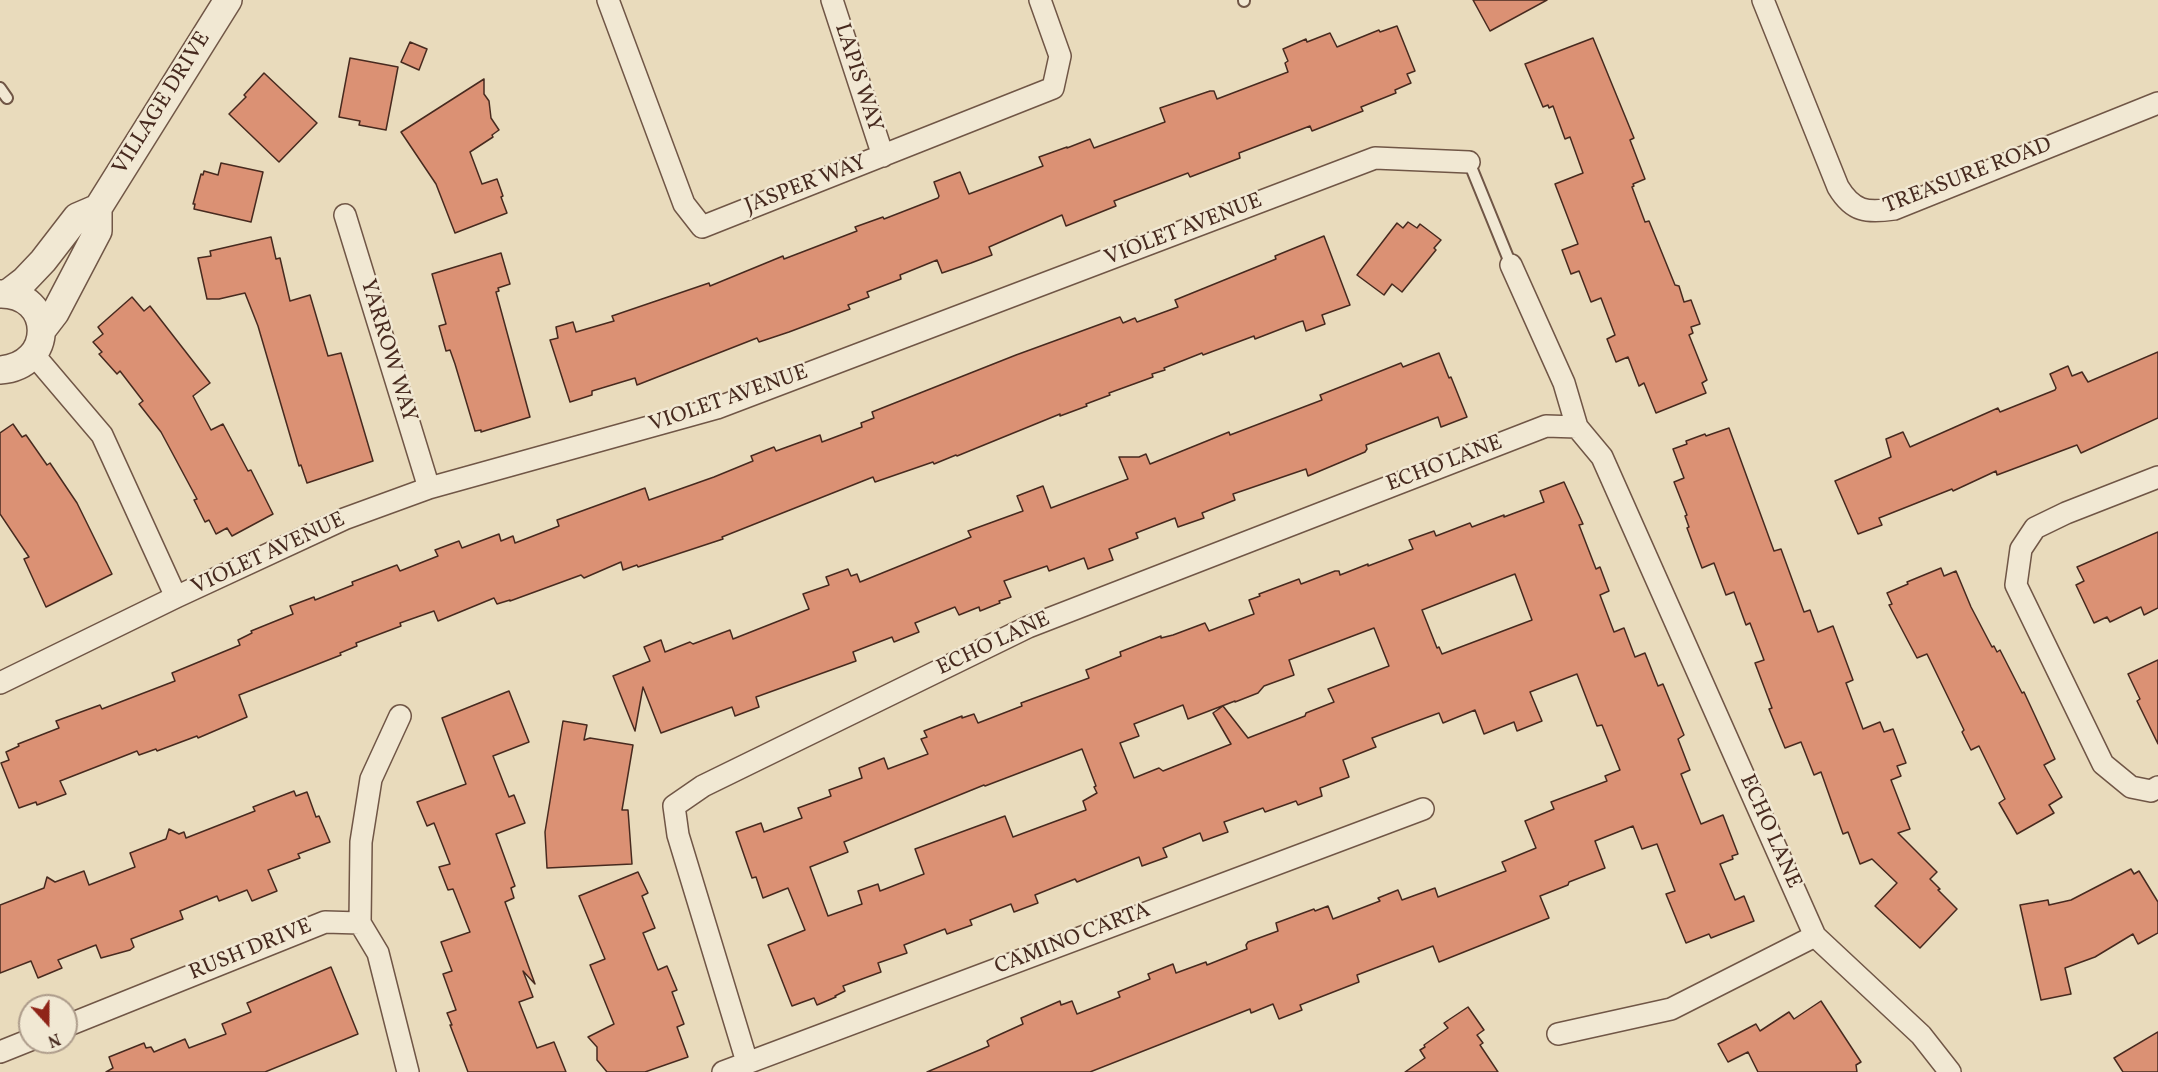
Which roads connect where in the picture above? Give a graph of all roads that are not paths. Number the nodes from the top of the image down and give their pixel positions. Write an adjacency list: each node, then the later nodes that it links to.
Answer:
1 (228, 0): 11 (street, VILLAGE DRIVE)
2 (608, 0): 9 (street, JASPER WAY)
3 (832, 0): 9 (street, LAPIS WAY)
4 (1040, 0): 9 (street, JASPER WAY)
5 (1763, 0): 8 (street, TREASURE ROAD)
6 (0, 88): 7 (lane)
7 (7, 98)
8 (2158, 102)
9 (883, 156)
10 (1469, 162): 13 (lane); 19 (street, VIOLET AVENUE)
11 (98, 208): 14 (street, VILLAGE DRIVE); 15 (street, VILLAGE DRIVE)
12 (345, 215): 19 (street, YARROW WAY)
13 (1511, 265): 17 (street, ECHO LANE)
14 (4, 294): 15 (street)
15 (38, 342): 16 (street); 20 (street)
16 (0, 370)
17 (1577, 427): 26 (street, ECHO LANE); 31 (street, ECHO LANE)
18 (2158, 477): 23 (street)
19 (429, 488): 20 (street, VIOLET AVENUE)
20 (176, 597): 21 (street, VIOLET AVENUE)
21 (0, 683)
22 (400, 716): 25 (street)
23 (2158, 787)
24 (1423, 809): 31 (street, CAMINO CARTA)
25 (360, 923): 27 (street, RUSH DRIVE); 32 (street)
26 (1815, 936): 28 (street); 34 (street, ECHO LANE)
27 (78, 1021)
28 (1558, 1034)
29 (18, 1045): 30 (street)
30 (0, 1052)
31 (747, 1062): 33 (street, CAMINO CARTA)
32 (408, 1072)
33 (723, 1072)
34 (1950, 1072)

